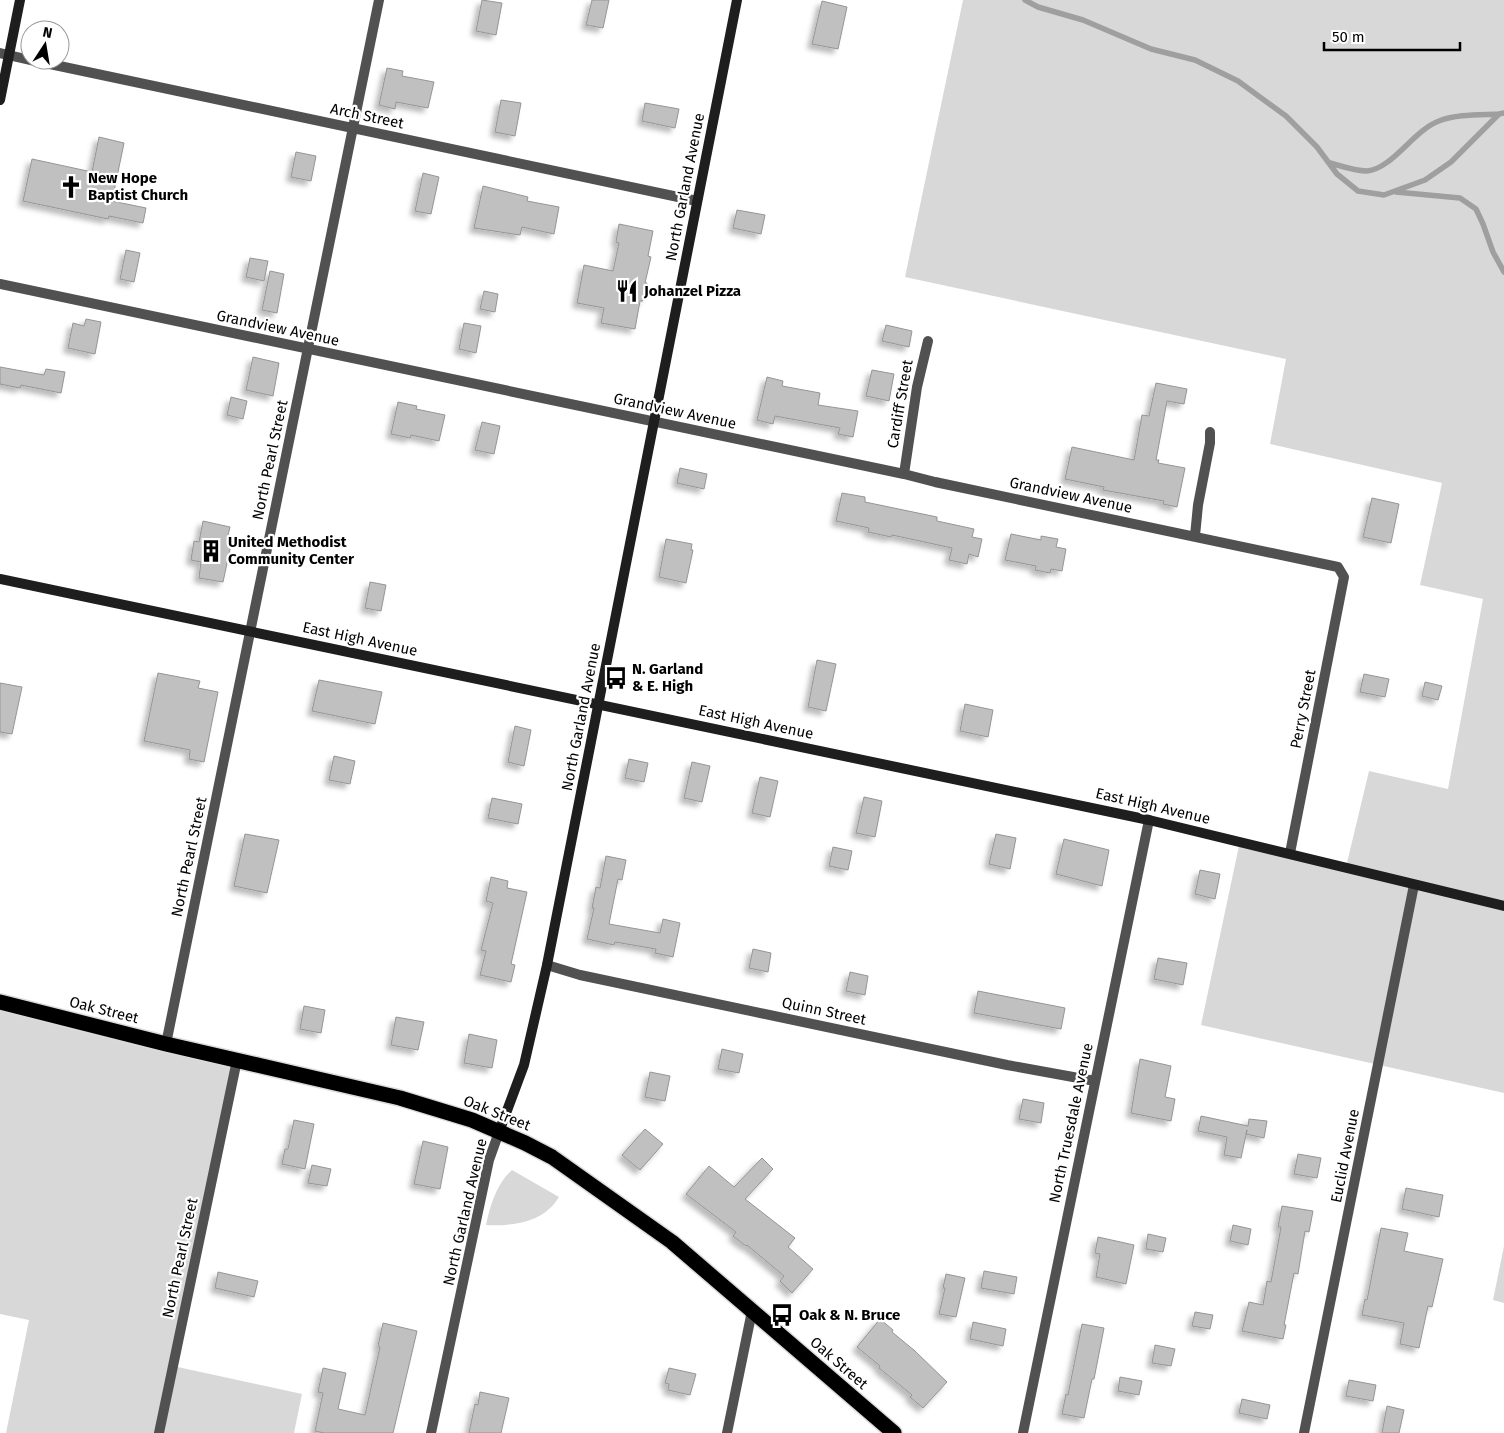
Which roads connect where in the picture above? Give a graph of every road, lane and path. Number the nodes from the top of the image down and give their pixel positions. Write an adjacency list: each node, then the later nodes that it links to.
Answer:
1 (20, 0): 4 (street)
2 (379, 0): 8 (street, North Pearl Street)
3 (737, 0): 9 (street, North Garland Avenue)
4 (4, 54): 5 (street, Arch Street); 7 (street)
5 (20, 58)
6 (70, 69): 8 (street, Arch Street)
7 (0, 100)
8 (353, 129): 9 (street, Arch Street); 12 (street, North Pearl Street)
9 (697, 201): 13 (street, North Garland Avenue)
10 (0, 284): 12 (street, Grandview Avenue)
11 (928, 341): 15 (street, Cardiff Street)
12 (308, 349): 13 (street, Grandview Avenue); 19 (street, North Pearl Street)
13 (655, 422): 15 (street, Grandview Avenue); 20 (street, North Garland Avenue)
14 (1210, 432): 16 (street)
15 (904, 474): 16 (street, Grandview Avenue)
16 (1195, 536): 17 (street, Grandview Avenue)
17 (1342, 571): 22 (street, Perry Street)
18 (0, 579): 19 (street, East High Avenue)
19 (250, 631): 20 (street, East High Avenue); 27 (street, North Pearl Street)
20 (599, 704): 21 (street, East High Avenue); 25 (street, North Garland Avenue)
21 (1148, 820): 22 (street, East High Avenue); 29 (street, North Truesdale Avenue)
22 (1290, 853): 23 (street, East High Avenue)
23 (1414, 885): 24 (street, East High Avenue); 37 (street, Euclid Avenue)
24 (1504, 906)
25 (547, 965): 29 (street, Quinn Street); 30 (street, North Garland Avenue)
26 (0, 1002): 27 (highway, Oak Street)
27 (166, 1044): 28 (highway, Oak Street)
28 (237, 1060): 30 (highway, Oak Street); 32 (street, North Pearl Street)
29 (1096, 1081): 36 (street, North Truesdale Avenue)
30 (499, 1132): 31 (highway, Oak Street); 33 (street, North Garland Avenue)
31 (752, 1311): 34 (street); 35 (highway, Oak Street)
32 (159, 1433)
33 (431, 1433)
34 (727, 1433)
35 (894, 1433)
36 (1023, 1433)
37 (1304, 1433)

